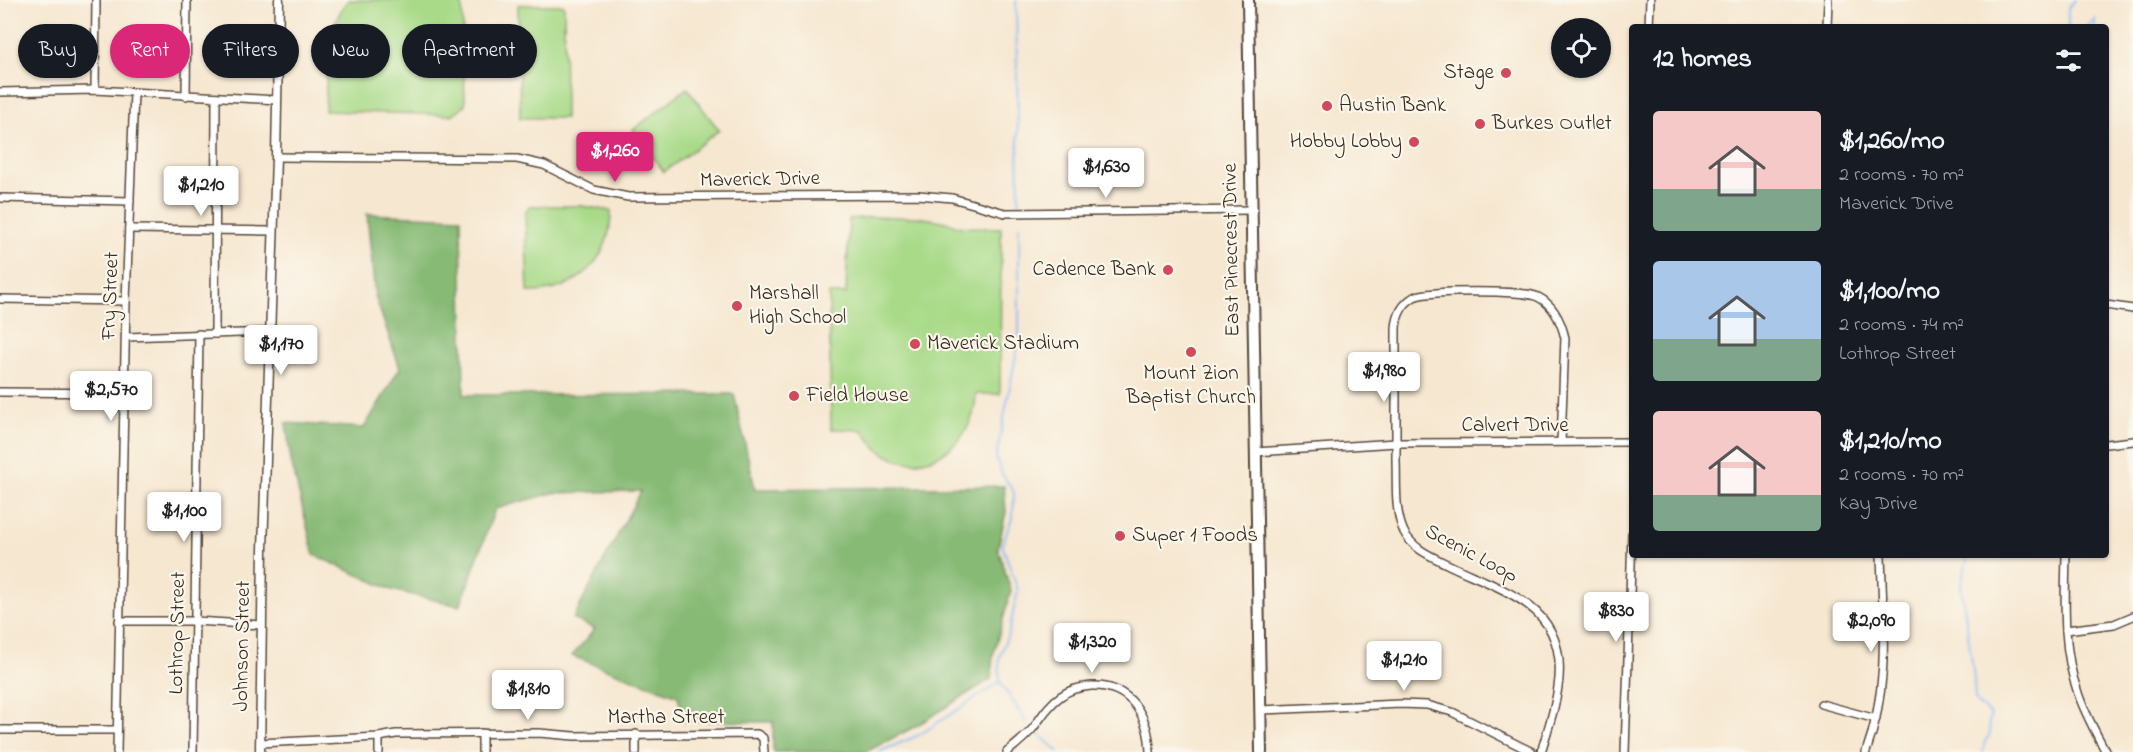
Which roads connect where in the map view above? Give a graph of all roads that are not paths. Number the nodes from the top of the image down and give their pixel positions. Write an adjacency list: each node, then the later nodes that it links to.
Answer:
1 (96, 0): 9 (street)
2 (187, 0): 12 (street)
3 (279, 0): 14 (street, Johnson Street)
4 (1248, 0): 18 (main road, East Pinecrest Drive)
5 (1650, 0): 7 (street)
6 (1828, 0): 8 (street)
7 (1649, 24)
8 (1827, 24)
9 (94, 90): 10 (street); 11 (street)
10 (0, 92)
11 (134, 93): 12 (street); 17 (street, Fry Street)
12 (186, 96): 13 (street)
13 (216, 98): 14 (street); 20 (street)
14 (277, 100): 15 (street, Johnson Street)
15 (276, 157): 18 (street, Maverick Drive); 21 (street, Johnson Street)
16 (0, 198): 17 (street)
17 (130, 201): 19 (street, Fry Street)
18 (1251, 210): 37 (main road, East Pinecrest Drive)
19 (129, 229): 20 (street); 23 (street, Fry Street)
20 (216, 230): 21 (street); 27 (street)
21 (273, 231): 26 (street, Johnson Street)
22 (0, 298): 23 (street)
23 (126, 301): 29 (street, Fry Street)
24 (2109, 305): 25 (street)
25 (2133, 309)
26 (270, 332): 27 (street); 44 (street, Johnson Street)
27 (215, 333): 28 (street)
28 (199, 334): 29 (street); 43 (street, Lothrop Street)
29 (126, 338): 31 (street, Fry Street)
30 (0, 392): 31 (street)
31 (124, 393): 42 (street, Fry Street)
32 (2133, 441): 36 (street)
33 (1561, 442): 34 (street, Calvert Drive); 35 (street, Calvert Drive); 35 (street, Scenic Loop)
34 (1629, 442)
35 (1396, 443): 37 (street, Calvert Drive); 65 (street, Scenic Loop)
36 (2109, 444)
37 (1255, 452): 47 (main road, East Pinecrest Drive)
38 (1631, 558): 66 (street)
39 (1881, 558): 48 (street)
40 (2066, 558): 45 (street)
41 (2133, 616): 45 (street)
42 (119, 621): 43 (street); 50 (street, Fry Street)
43 (195, 621): 44 (street); 56 (street, Lothrop Street)
44 (262, 625): 54 (street, Johnson Street)
45 (2066, 630): 68 (street)
46 (1821, 704): 48 (street)
47 (1260, 710): 63 (main road, East Pinecrest Drive); 64 (street)
48 (1876, 719): 67 (street)
49 (0, 730): 50 (street)
50 (117, 730): 55 (street, Fry Street)
51 (482, 733): 52 (street, Martha Street); 53 (street, Martha Street); 58 (street)
52 (636, 734): 59 (street); 60 (street, Martha Street)
53 (379, 737): 54 (street, Martha Street); 57 (street)
54 (260, 748)
55 (117, 752)
56 (193, 752)
57 (379, 752)
58 (482, 752)
59 (636, 752)
60 (764, 752)
61 (1007, 752): 62 (street)
62 (1150, 752)
63 (1260, 752)
64 (1532, 752)
65 (1541, 752)
66 (1625, 752)
67 (1866, 752)
68 (2106, 752)

